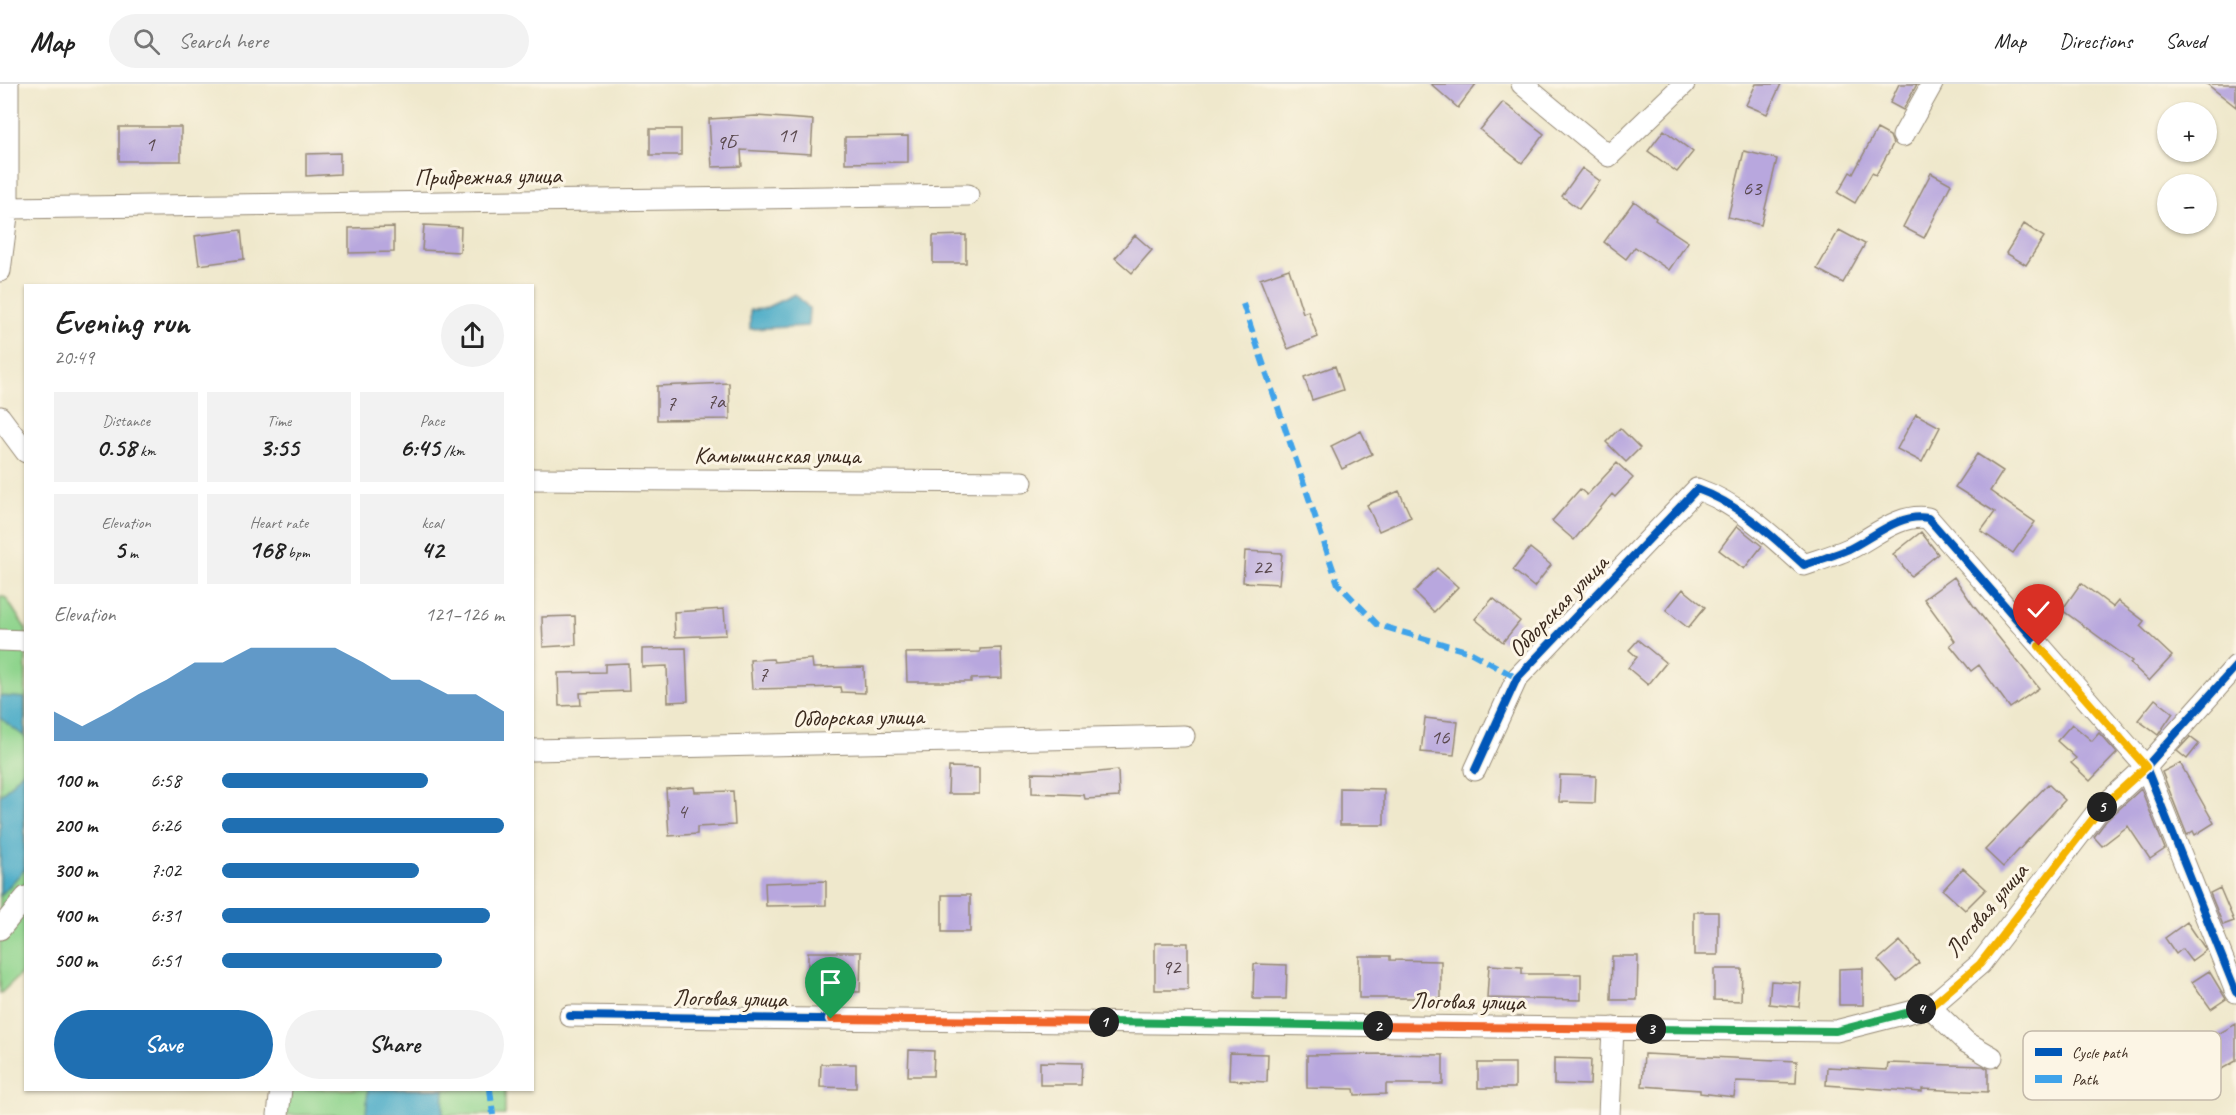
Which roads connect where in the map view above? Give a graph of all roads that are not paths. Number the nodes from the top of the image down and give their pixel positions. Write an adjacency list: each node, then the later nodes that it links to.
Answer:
1 (8, 84): 7 (street)
2 (1522, 84): 3 (street)
3 (1684, 84)
4 (1932, 84): 5 (street)
5 (1903, 136)
6 (968, 195): 7 (street, Прибрежная улица)
7 (8, 208): 8 (street)
8 (0, 271)
9 (0, 417): 10 (street)
10 (24, 449)
11 (534, 479): 12 (street, Камышинская улица)
12 (1022, 482)
13 (0, 640): 14 (street)
14 (24, 641)
15 (2236, 666): 18 (street, Логовая улица)
16 (1184, 736): 17 (street, Обдорская улица)
17 (534, 750)
18 (2146, 767): 19 (street, Обдорская улица); 22 (street); 23 (street, Логовая улица)
19 (1475, 770)
20 (24, 899): 21 (street)
21 (0, 929)
22 (2236, 992)
23 (1930, 1007): 25 (street, Логовая улица); 26 (street)
24 (570, 1016): 25 (street, Логовая улица)
25 (1613, 1028): 29 (street)
26 (1992, 1057)
27 (281, 1091): 28 (street)
28 (278, 1115)
29 (1609, 1115)

